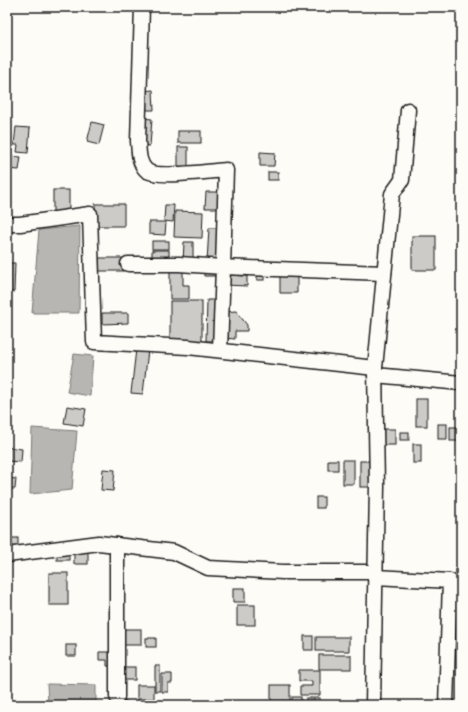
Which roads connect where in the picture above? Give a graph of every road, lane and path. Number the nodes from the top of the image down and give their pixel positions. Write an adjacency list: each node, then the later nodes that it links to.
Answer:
1 (142, 7): 5 (street)
2 (408, 110): 6 (street)
3 (7, 224): 7 (street)
4 (128, 264): 5 (street)
5 (223, 267): 6 (street); 7 (street)
6 (384, 273): 8 (street)
7 (220, 350): 8 (street)
8 (375, 371): 9 (street); 12 (street)
9 (461, 383)
10 (117, 545): 11 (street); 12 (street); 13 (street)
11 (7, 555)
12 (375, 575): 14 (street); 15 (street)
13 (117, 697)
14 (373, 705)
15 (446, 705)

